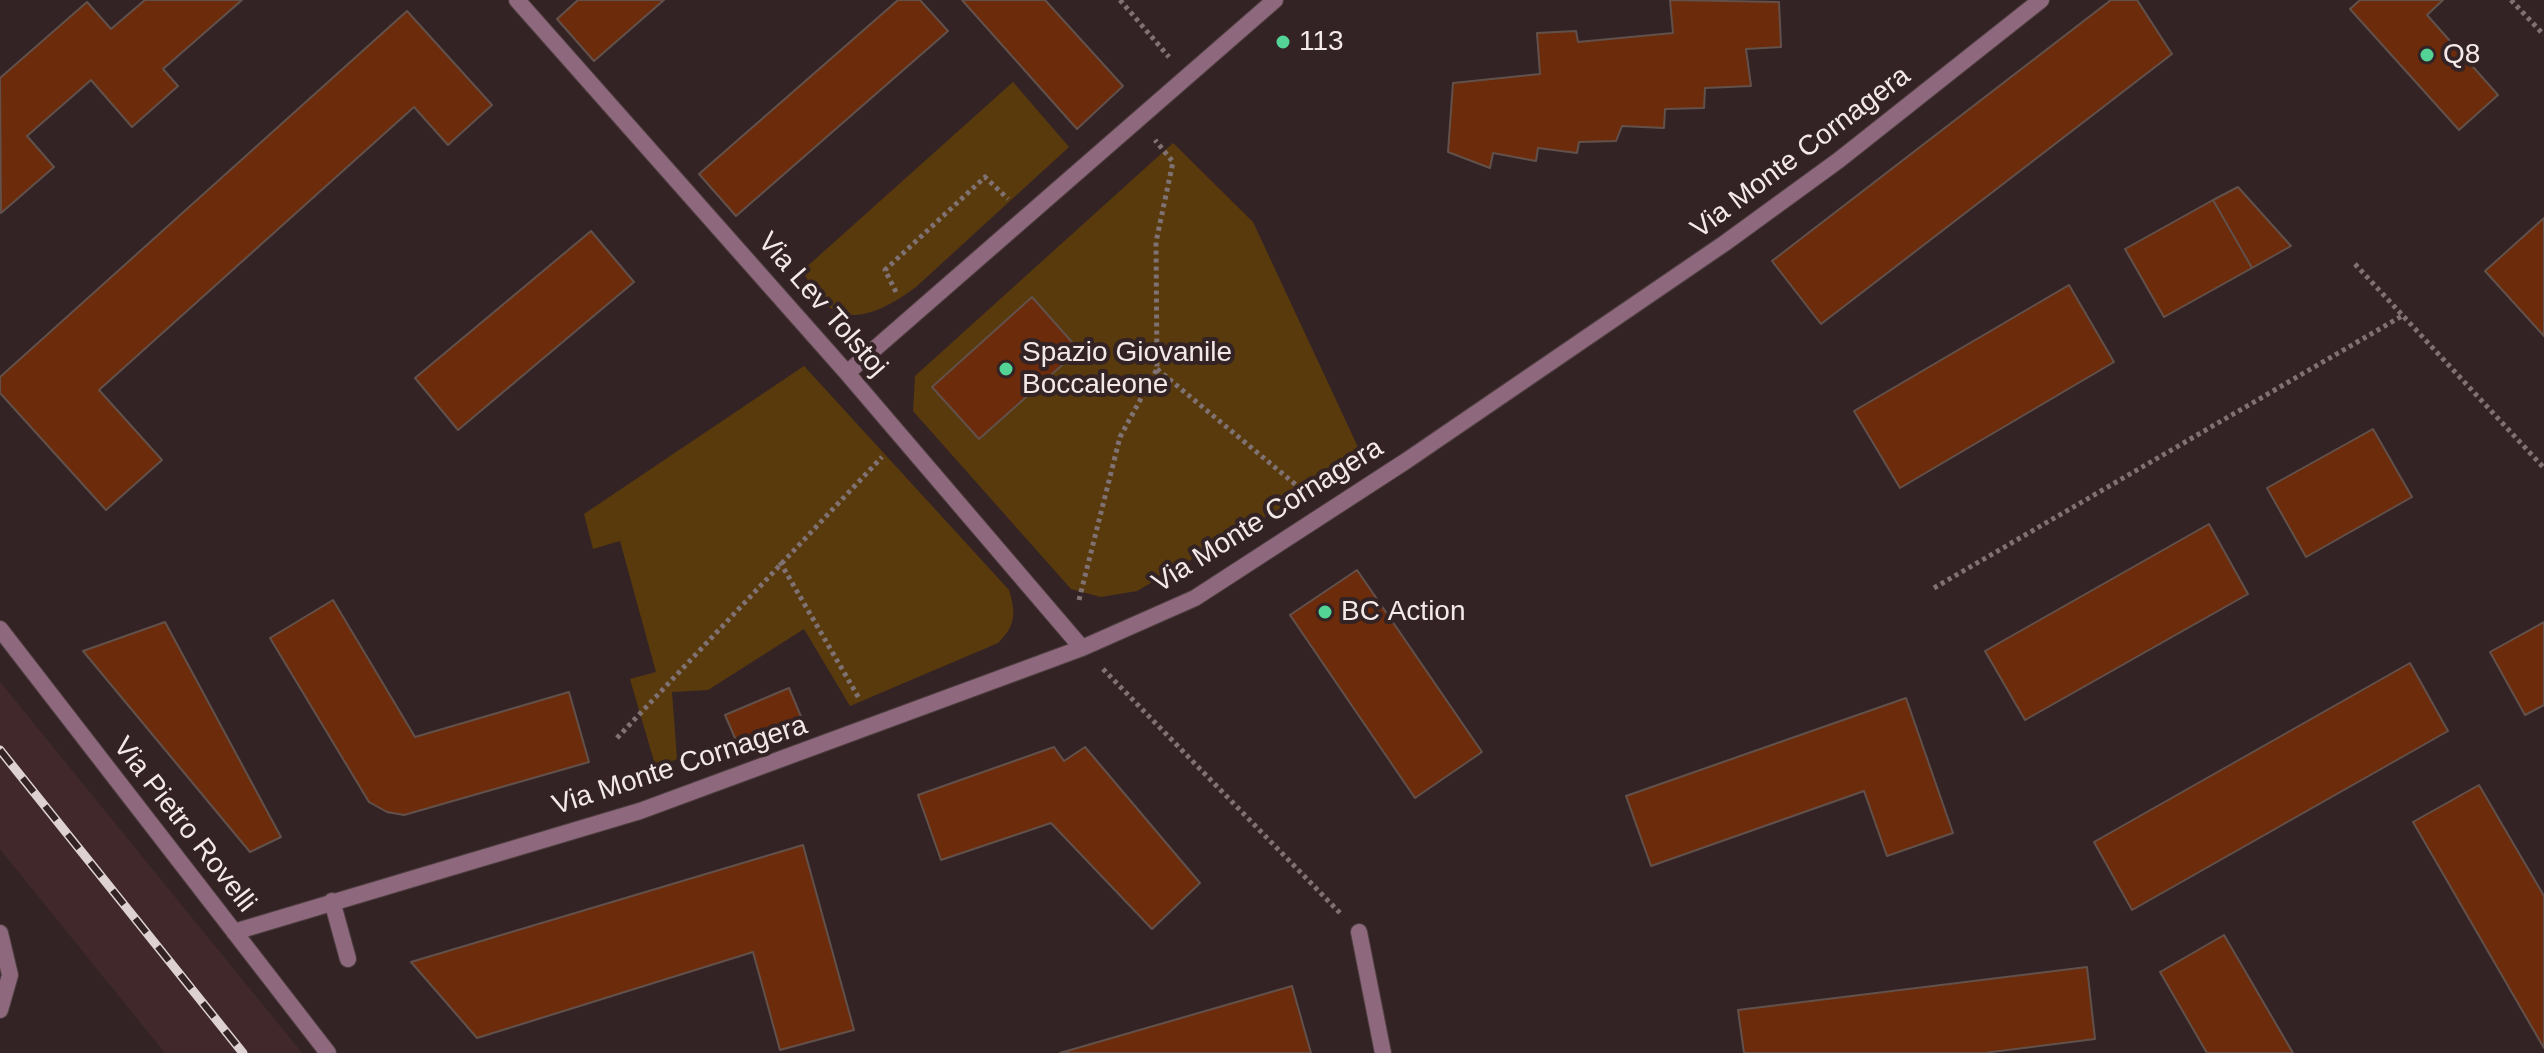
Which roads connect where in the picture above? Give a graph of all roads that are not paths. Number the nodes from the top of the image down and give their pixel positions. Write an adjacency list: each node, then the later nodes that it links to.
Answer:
1 (517, 0): 4 (street, Via Lev Tolstoj)
2 (1275, 0): 4 (street)
3 (2041, 0): 6 (street, Via Monte Cornagera)
4 (847, 373): 6 (street, Via Lev Tolstoj)
5 (0, 629): 8 (street, Via Pietro Rovelli)
6 (1082, 648): 7 (street, Via Monte Cornagera)
7 (332, 901): 8 (street, Via Monte Cornagera); 11 (street)
8 (234, 932): 13 (street, Via Pietro Rovelli)
9 (1359, 932): 14 (street)
10 (0, 933): 12 (street)
11 (348, 959)
12 (0, 1010)
13 (328, 1053)
14 (1383, 1053)

